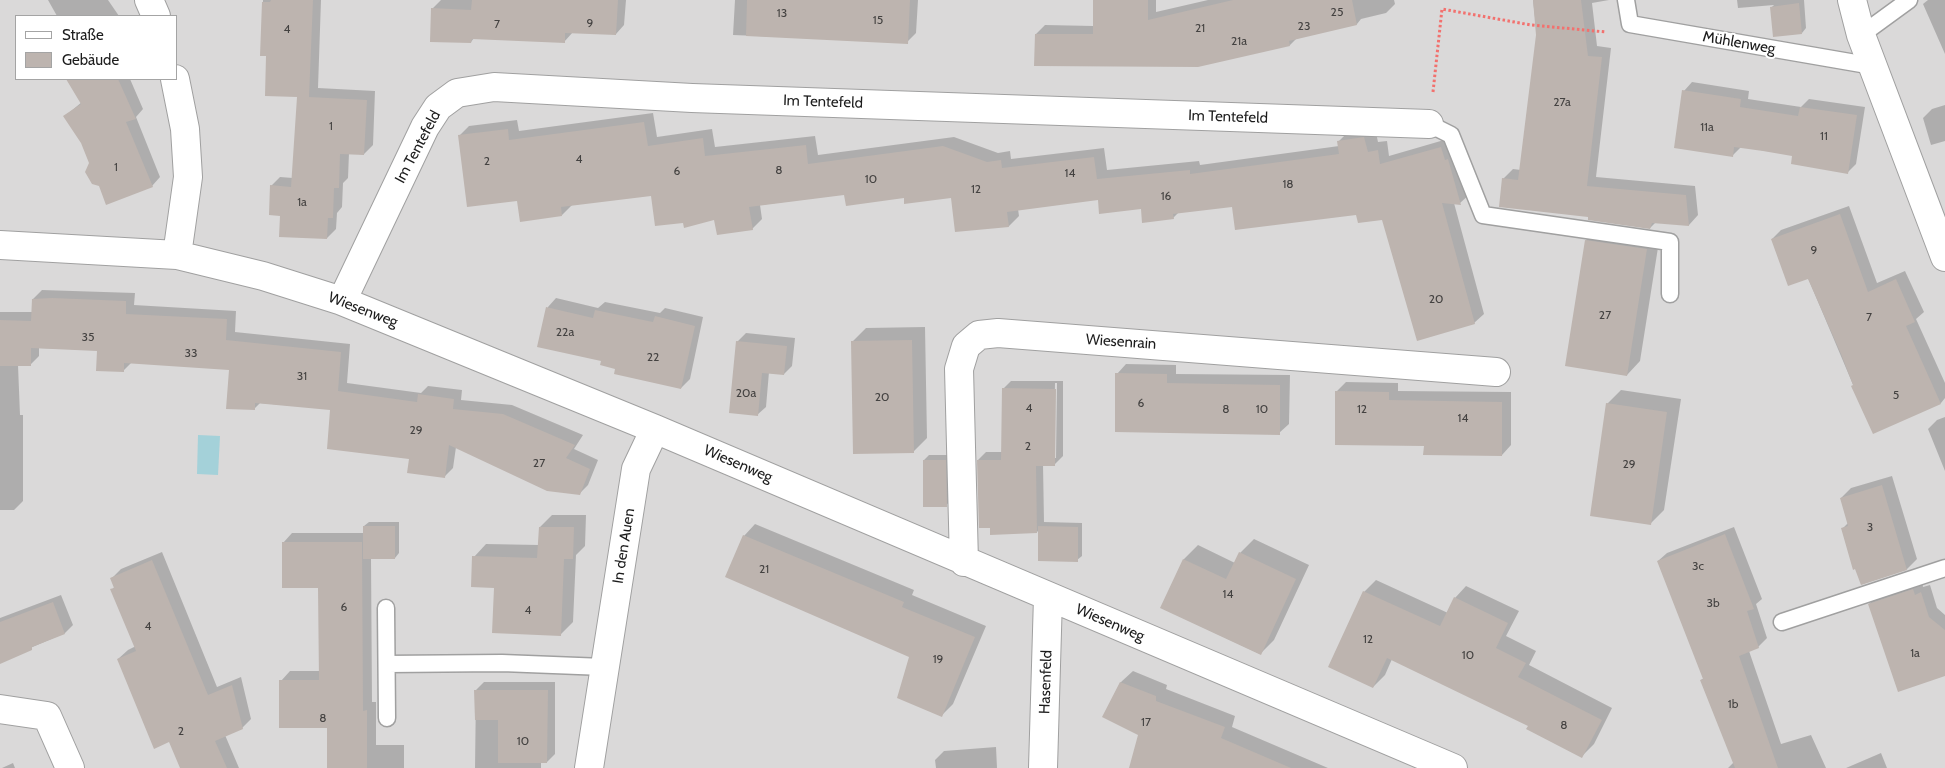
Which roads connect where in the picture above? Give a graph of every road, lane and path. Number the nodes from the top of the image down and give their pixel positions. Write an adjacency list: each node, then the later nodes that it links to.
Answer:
1 (149, 0): 5 (street)
2 (1626, 0): 6 (lane)
3 (1852, 0): 7 (street)
4 (1909, 0): 7 (lane)
5 (156, 15)
6 (1630, 24): 8 (lane, Mühlenweg); 10 (path)
7 (1861, 35): 8 (street)
8 (1873, 66): 13 (street)
9 (175, 80): 12 (street)
10 (1429, 124): 14 (lane); 15 (street, Im Tentefeld)
11 (0, 245): 12 (street, Wiesenweg)
12 (177, 255): 15 (street, Wiesenweg)
13 (1945, 257)
14 (1670, 294)
15 (342, 301): 17 (street, Wiesenweg)
16 (1496, 372): 18 (street, Wiesenrain)
17 (655, 429): 18 (street, Wiesenweg); 24 (street, In den Auen)
18 (964, 562): 20 (street, Wiesenweg)
19 (1945, 568): 22 (lane)
20 (1048, 597): 29 (street, Hasenfeld); 30 (street, Wiesenweg)
21 (386, 608): 23 (lane)
22 (1782, 622)
23 (387, 664): 24 (lane); 26 (lane)
24 (604, 667): 28 (street, In den Auen)
25 (0, 710): 27 (street)
26 (388, 718)
27 (70, 768)
28 (589, 768)
29 (1043, 768)
30 (1452, 768)

